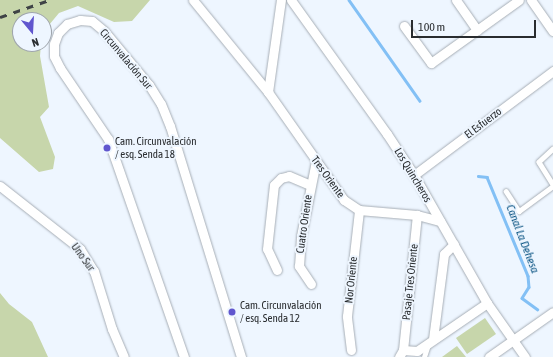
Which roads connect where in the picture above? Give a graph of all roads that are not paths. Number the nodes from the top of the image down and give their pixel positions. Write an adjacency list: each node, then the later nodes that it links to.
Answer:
1 (193, 0): 11 (street, Tres Oriente)
2 (281, 0): 11 (street)
3 (291, 0): 14 (street, Los Quincheros)
4 (456, 0): 9 (street)
5 (519, 0): 9 (street)
6 (531, 0): 7 (street)
7 (551, 25)
8 (404, 26): 9 (street)
9 (477, 30)
10 (553, 71): 14 (street, El Esfuerzo)
11 (268, 92): 13 (street, Tres Oriente)
12 (553, 149): 16 (lane)
13 (316, 161): 15 (street, Cuatro Oriente); 19 (street, Tres Oriente)
14 (414, 175): 21 (street, Los Quincheros)
15 (310, 185): 23 (street); 24 (street, Cuatro Oriente)
16 (553, 185): 18 (lane)
17 (0, 186): 31 (street, Uno Sur)
18 (506, 191)
19 (359, 210): 20 (street); 29 (street, Nor Oriente)
20 (417, 215): 21 (street); 30 (street, Pasaje Tres Oriente)
21 (440, 221): 22 (street, Los Quincheros)
22 (454, 244): 25 (street, Los Quincheros); 27 (street)
23 (277, 270)
24 (311, 284)
25 (487, 303): 27 (street); 28 (street, Los Quincheros)
26 (553, 312): 28 (street)
27 (431, 341): 30 (street); 34 (lane)
28 (513, 341): 35 (street); 36 (street, Los Quincheros)
29 (351, 350)
30 (401, 353)
31 (124, 357)
32 (184, 357): 33 (street, Circunvalación Sur)
33 (241, 357)
34 (424, 357)
35 (489, 357)
36 (525, 357)

